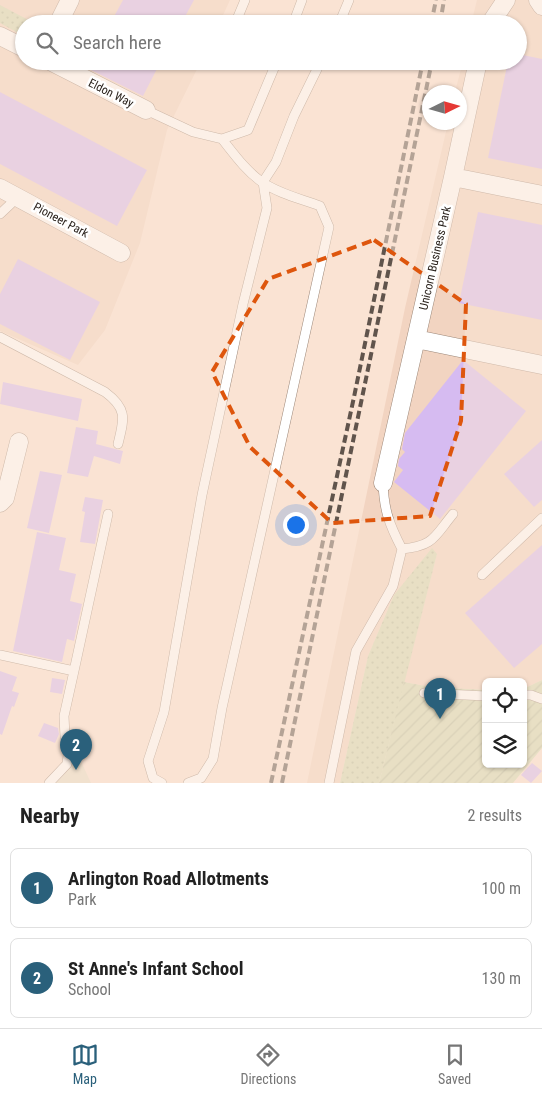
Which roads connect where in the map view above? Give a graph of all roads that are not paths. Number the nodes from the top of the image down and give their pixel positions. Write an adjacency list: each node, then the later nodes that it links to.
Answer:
1 (70, 0): 8 (street)
2 (245, 0): 9 (lane)
3 (302, 0): 10 (lane)
4 (349, 0): 11 (lane)
5 (506, 0): 12 (street)
6 (538, 0): 7 (street)
7 (542, 6)
8 (62, 15)
9 (239, 15)
10 (296, 15)
11 (343, 15)
12 (496, 15)
13 (0, 36): 14 (street)
14 (15, 44)
15 (68, 70): 19 (street, Eldon Way)
16 (273, 70): 20 (lane)
17 (317, 70): 22 (lane)
18 (476, 70): 21 (street, Unicorn Business Park)
19 (146, 110): 20 (lane)
20 (222, 139): 22 (lane)
21 (453, 177): 24 (street); 29 (street, Unicorn Business Park)
22 (263, 182): 47 (lane); 48 (lane)
23 (0, 188): 25 (street, Pioneer Park)
24 (542, 195)
25 (18, 197): 26 (lane); 27 (street, Pioneer Park)
26 (0, 214)
27 (121, 253)
28 (0, 338): 32 (lane)
29 (416, 339): 30 (street); 33 (street, Unicorn Business Park)
30 (542, 365)
31 (19, 442): 34 (street)
32 (118, 444)
33 (383, 482): 38 (lane)
34 (0, 503)
35 (108, 514): 41 (lane)
36 (453, 514): 38 (lane)
37 (542, 518): 39 (lane)
38 (402, 549): 49 (lane)
39 (482, 575)
40 (0, 655): 41 (lane)
41 (74, 671): 46 (lane)
42 (424, 693): 43 (lane)
43 (482, 696)
44 (527, 696): 45 (lane)
45 (542, 699)
46 (49, 783)
47 (162, 783)
48 (188, 783)
49 (329, 783)

